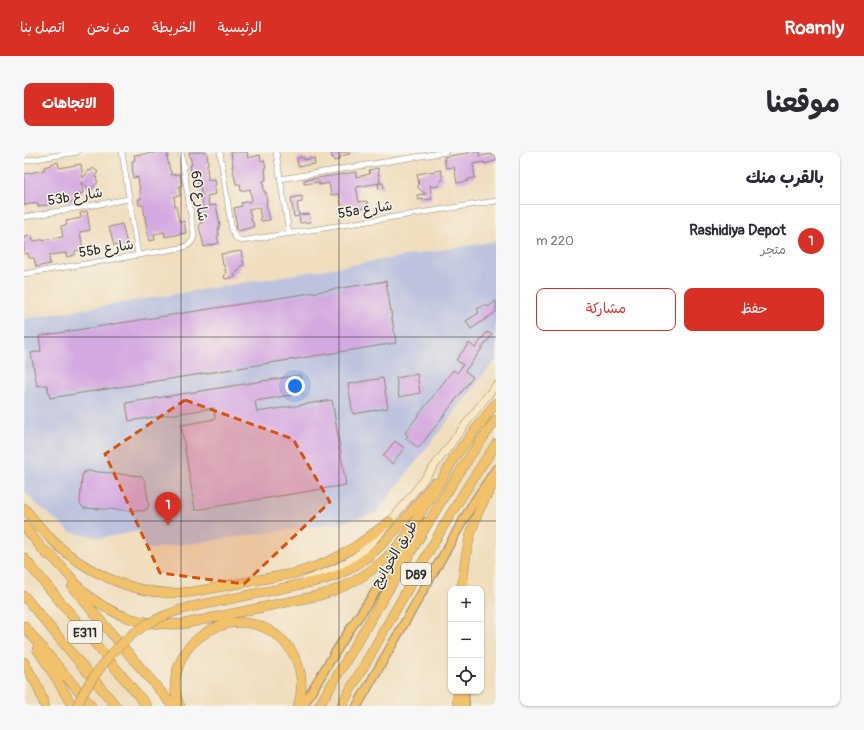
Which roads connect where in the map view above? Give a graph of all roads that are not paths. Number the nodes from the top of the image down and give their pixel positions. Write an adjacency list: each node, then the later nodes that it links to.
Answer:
1 (78, 152): 7 (street)
2 (122, 152): 9 (street)
3 (181, 152): 13 (street, شارع 60)
4 (220, 152): 12 (street, 55a شارع)
5 (276, 152): 8 (street)
6 (446, 152): 8 (street)
7 (24, 161)
8 (280, 179): 12 (street)
9 (130, 199): 11 (street, 53b شارع); 14 (street)
10 (496, 201): 12 (street, 55a شارع)
11 (24, 217)
12 (289, 234)
13 (191, 243): 14 (street, 55b شارع)
14 (138, 255): 15 (street, 55b شارع)
15 (24, 274)
16 (496, 385): 25 (street)
17 (496, 403): 20 (highway)
18 (496, 420): 24 (highway, طريق الخوانيج / D89)
19 (496, 444): 50 (highway, طريق الخوانيج / D89)
20 (457, 454): 27 (highway); 30 (highway)
21 (496, 469): 51 (main road)
22 (496, 479): 29 (highway)
23 (24, 508): 25 (highway)
24 (432, 516): 48 (main road); 49 (highway, طريق الخوانيج / D89)
25 (390, 520): 30 (street)
26 (24, 526): 27 (highway)
27 (44, 550): 45 (highway)
28 (24, 558): 44 (highway, E311)
29 (462, 586)
30 (291, 587): 35 (highway, bridge)
31 (24, 596): 43 (highway, E311)
32 (24, 626): 42 (highway)
33 (24, 632): 39 (highway)
34 (24, 662): 38 (highway)
35 (104, 663): 40 (highway, bridge); 41 (highway, bridge)
36 (458, 694): 52 (highway)
37 (464, 694): 53 (main road)
38 (45, 706)
39 (72, 706)
40 (77, 706)
41 (83, 706)
42 (91, 706)
43 (116, 706)
44 (147, 706)
45 (173, 706)
46 (180, 706): 47 (highway)
47 (298, 706)
48 (303, 706)
49 (320, 706)
50 (341, 706)
51 (357, 706)
52 (457, 706)
53 (465, 706)

